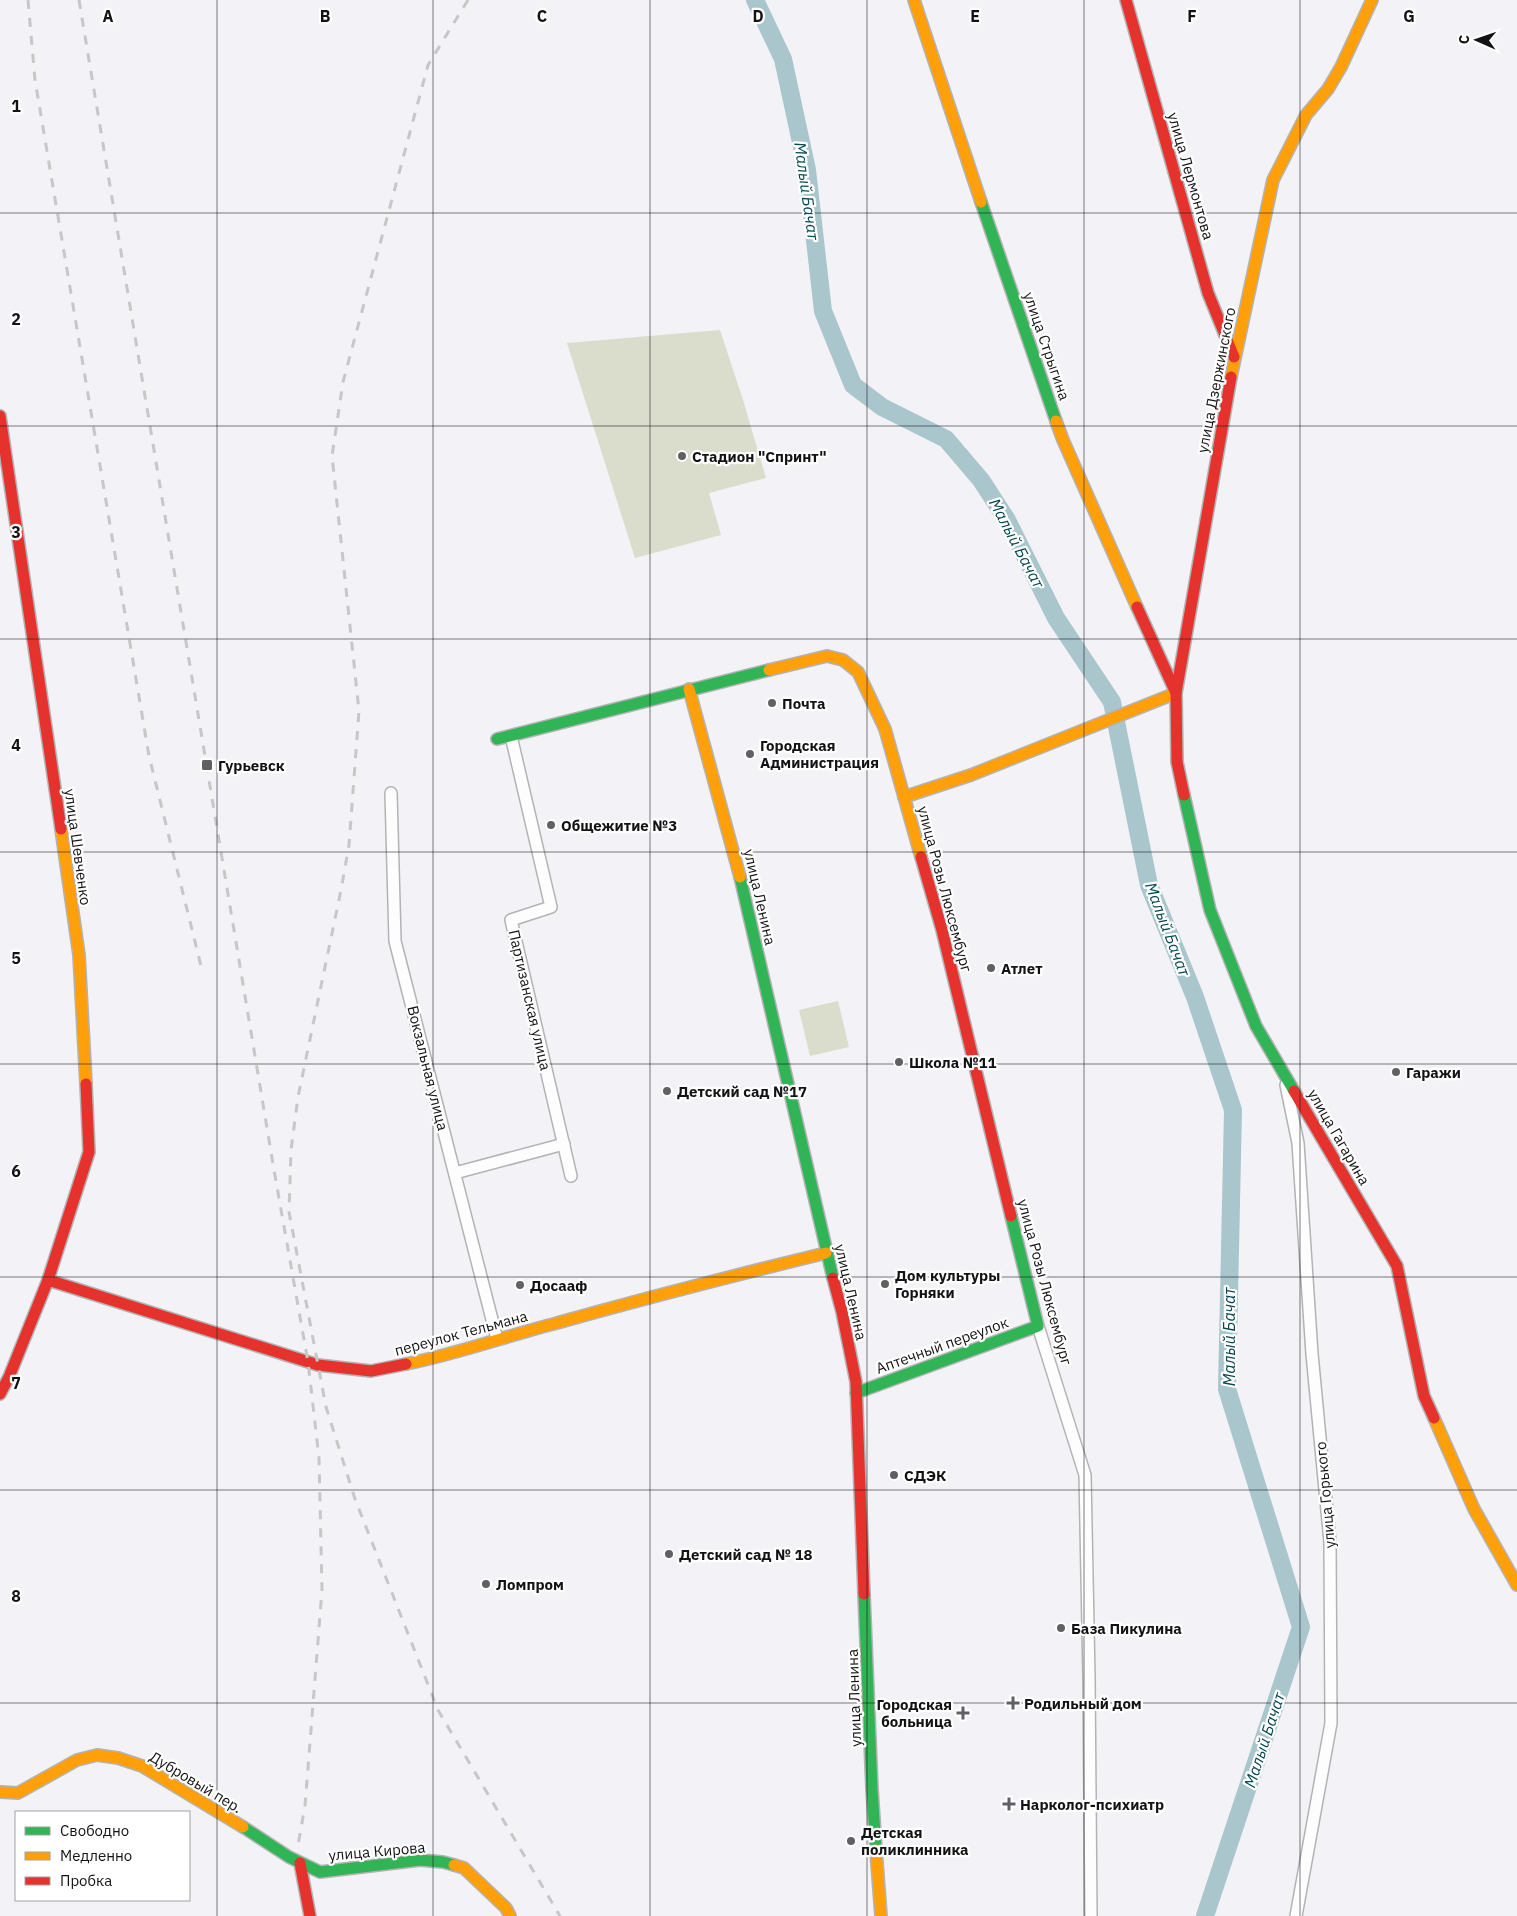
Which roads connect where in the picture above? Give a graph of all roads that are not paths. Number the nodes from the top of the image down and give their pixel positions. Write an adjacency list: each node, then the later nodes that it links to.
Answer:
1 (914, 0): 7 (street, улица Стрыгина)
2 (1126, 0): 4 (street, улица Лермонтова)
3 (1372, 0): 4 (street, улица Дзержинского)
4 (1234, 357): 7 (street, улица Дзержинского)
5 (0, 416): 17 (street, улица Шевченко)
6 (689, 689): 8 (street); 11 (street, улица Розы Люксембург); 16 (street, улица Ленина)
7 (1176, 693): 11 (street); 12 (street, улица Гагарина)
8 (511, 736): 9 (street); 13 (street, Партизанская улица)
9 (498, 739)
10 (391, 793): 14 (street, Вокзальная улица)
11 (904, 797): 18 (street, улица Розы Люксембург)
12 (1284, 1073): 22 (street, улица Гагарина); 30 (street, улица Горького)
13 (564, 1144): 14 (street); 15 (street, Партизанская улица)
14 (454, 1173): 19 (street, Вокзальная улица)
15 (572, 1176)
16 (826, 1253): 19 (street, переулок Тельмана); 20 (street, улица Ленина)
17 (48, 1280): 19 (street, переулок Тельмана); 21 (street, улица Шевченко)
18 (1038, 1326): 20 (street, Аптечный переулок); 29 (street, улица Розы Люксембург)
19 (497, 1339)
20 (856, 1392): 28 (street, улица Ленина)
21 (0, 1394)
22 (1517, 1585)
23 (0, 1792): 24 (street, Дубровый пер.)
24 (288, 1858): 25 (street, улица Кирова)
25 (300, 1863): 26 (street); 27 (street, улица Кирова)
26 (310, 1916)
27 (510, 1916)
28 (881, 1916)
29 (1091, 1916)
30 (1296, 1916)

